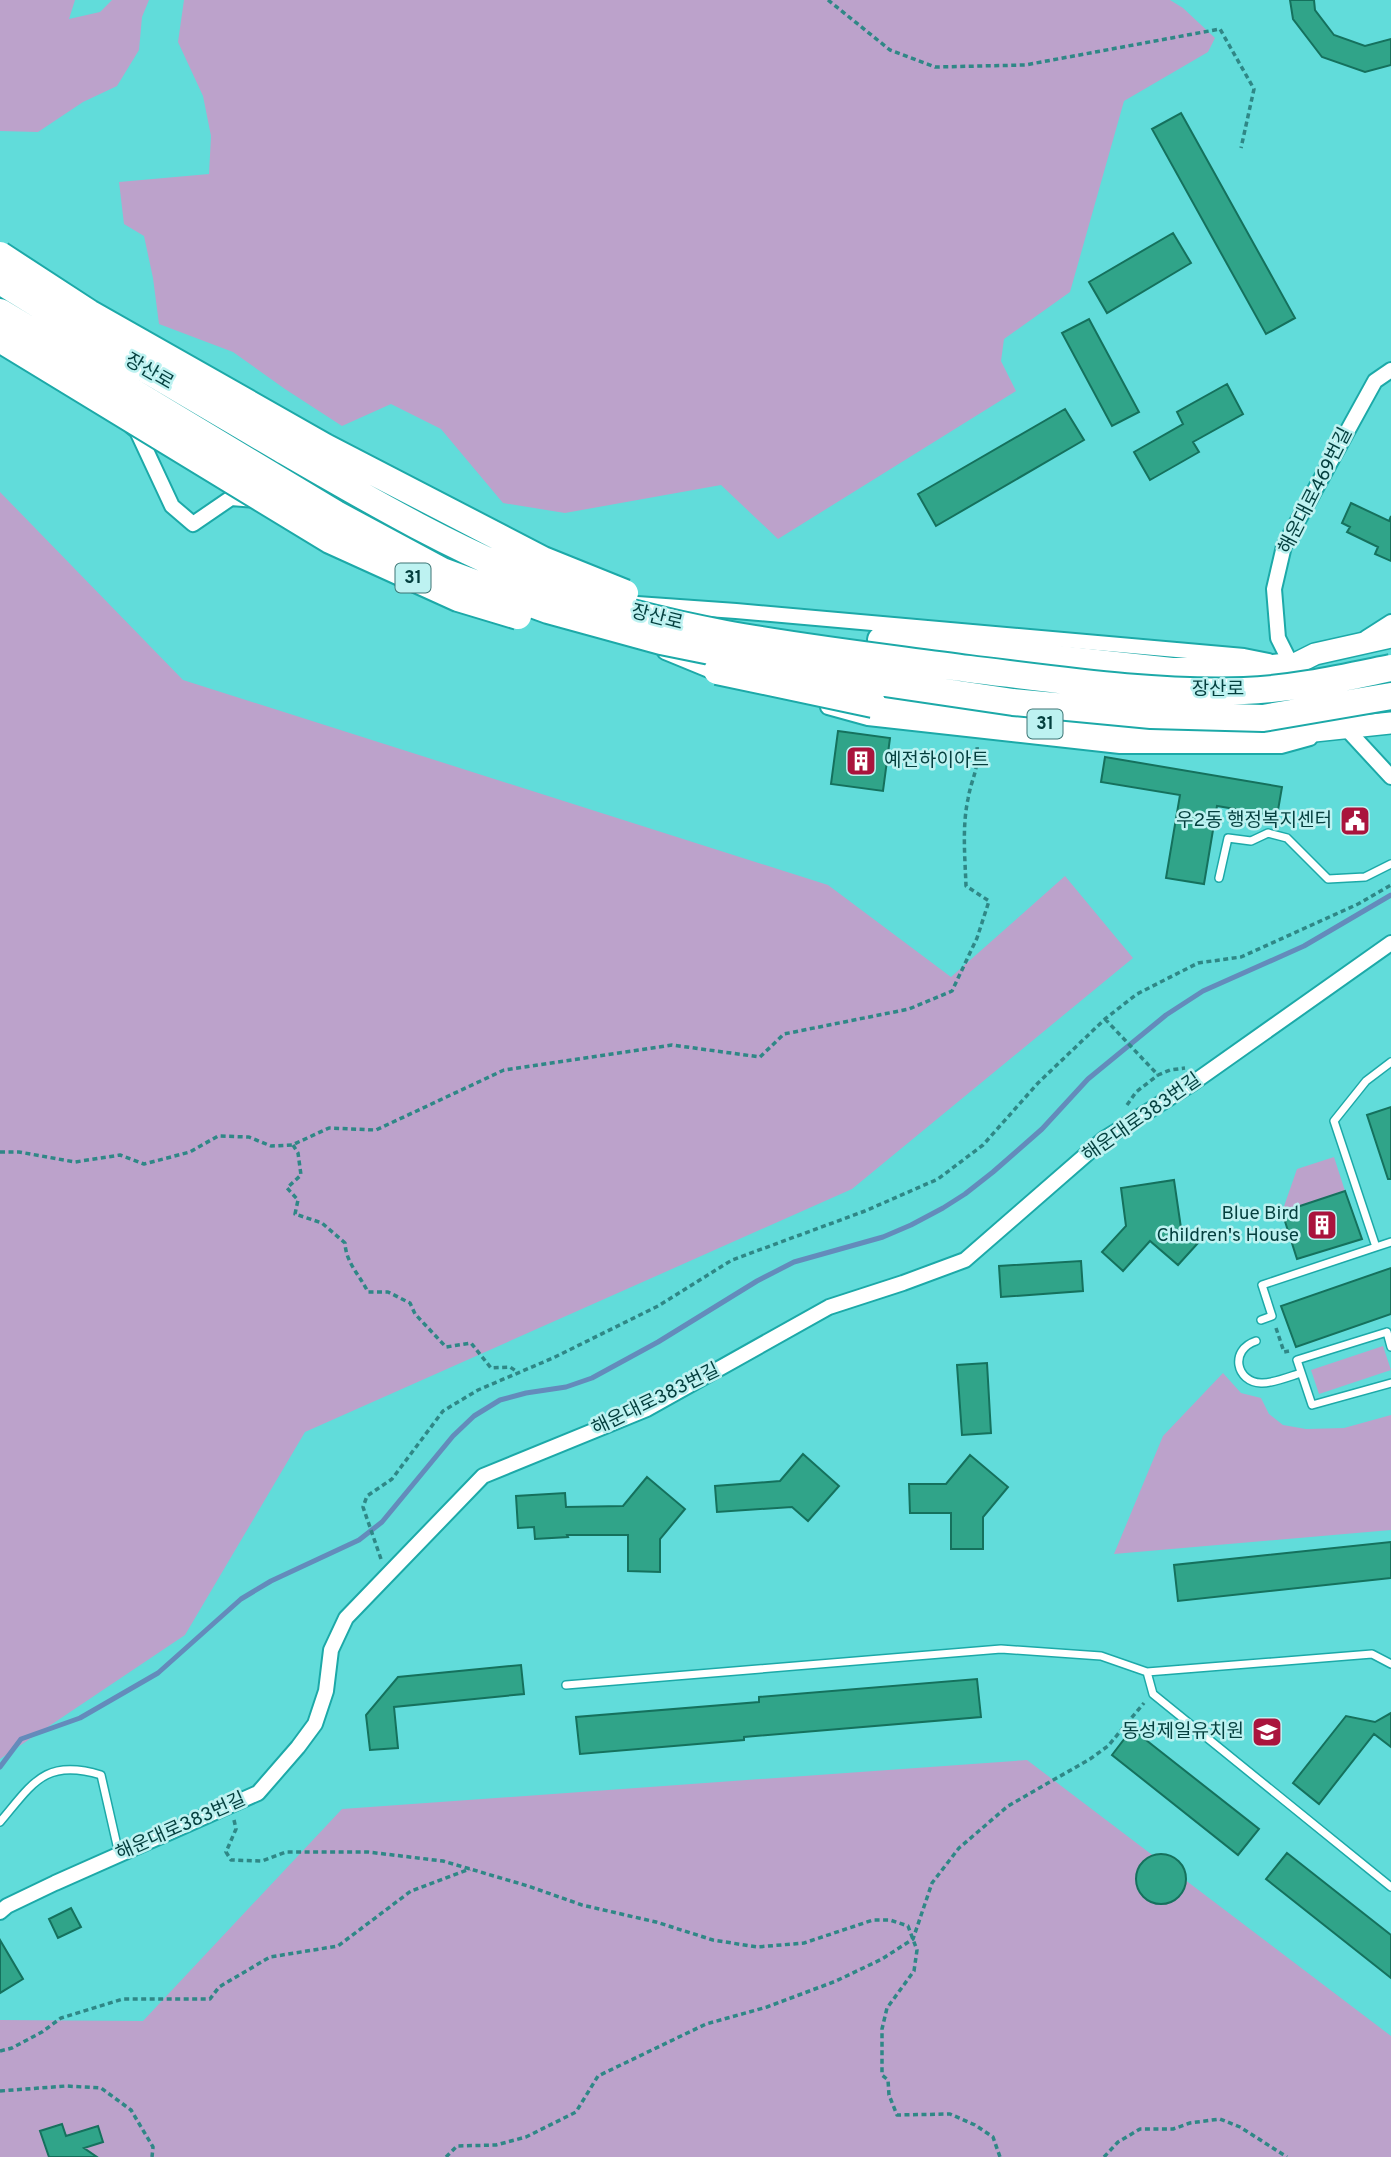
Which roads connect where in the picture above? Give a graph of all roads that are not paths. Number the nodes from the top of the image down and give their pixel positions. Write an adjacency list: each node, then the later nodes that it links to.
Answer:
1 (0, 255): 14 (highway, bridge)
2 (0, 266): 4 (street)
3 (0, 281): 15 (highway, 장산로, bridge)
4 (46, 297): 7 (street); 9 (street)
5 (0, 312): 16 (highway, 장산로, bridge)
6 (0, 324): 7 (street)
7 (12, 338): 11 (street); 19 (highway, 31, bridge)
8 (1391, 370): 14 (street, 해운대로469번길)
9 (626, 603): 11 (street); 14 (street)
10 (1391, 622): 13 (street)
11 (619, 633): 18 (street)
12 (1391, 638): 13 (main road)
13 (1353, 646): 14 (main road)
14 (1290, 666): 18 (street, 해운대로469번길)
15 (1391, 668)
16 (1391, 696)
17 (1391, 723): 18 (main road, 31)
18 (1345, 727): 19 (main road, 31); 20 (street, 해운대로469번길)
19 (1219, 735)
20 (1391, 777)
21 (1391, 864): 22 (lane)
22 (1219, 878)
23 (1391, 943): 36 (street, 해운대로383번길)
24 (1391, 1062): 26 (lane)
25 (1391, 1242): 26 (lane)
26 (1376, 1247): 27 (lane)
27 (1261, 1320)
28 (1256, 1341): 30 (lane)
29 (1391, 1347): 30 (lane)
30 (1301, 1373): 31 (lane)
31 (1391, 1383)
32 (1391, 1664): 33 (lane)
33 (1147, 1672): 34 (lane); 37 (lane)
34 (566, 1685)
35 (0, 1822): 36 (lane)
36 (119, 1854): 38 (street, 해운대로383번길)
37 (1391, 1887)
38 (0, 1912)

